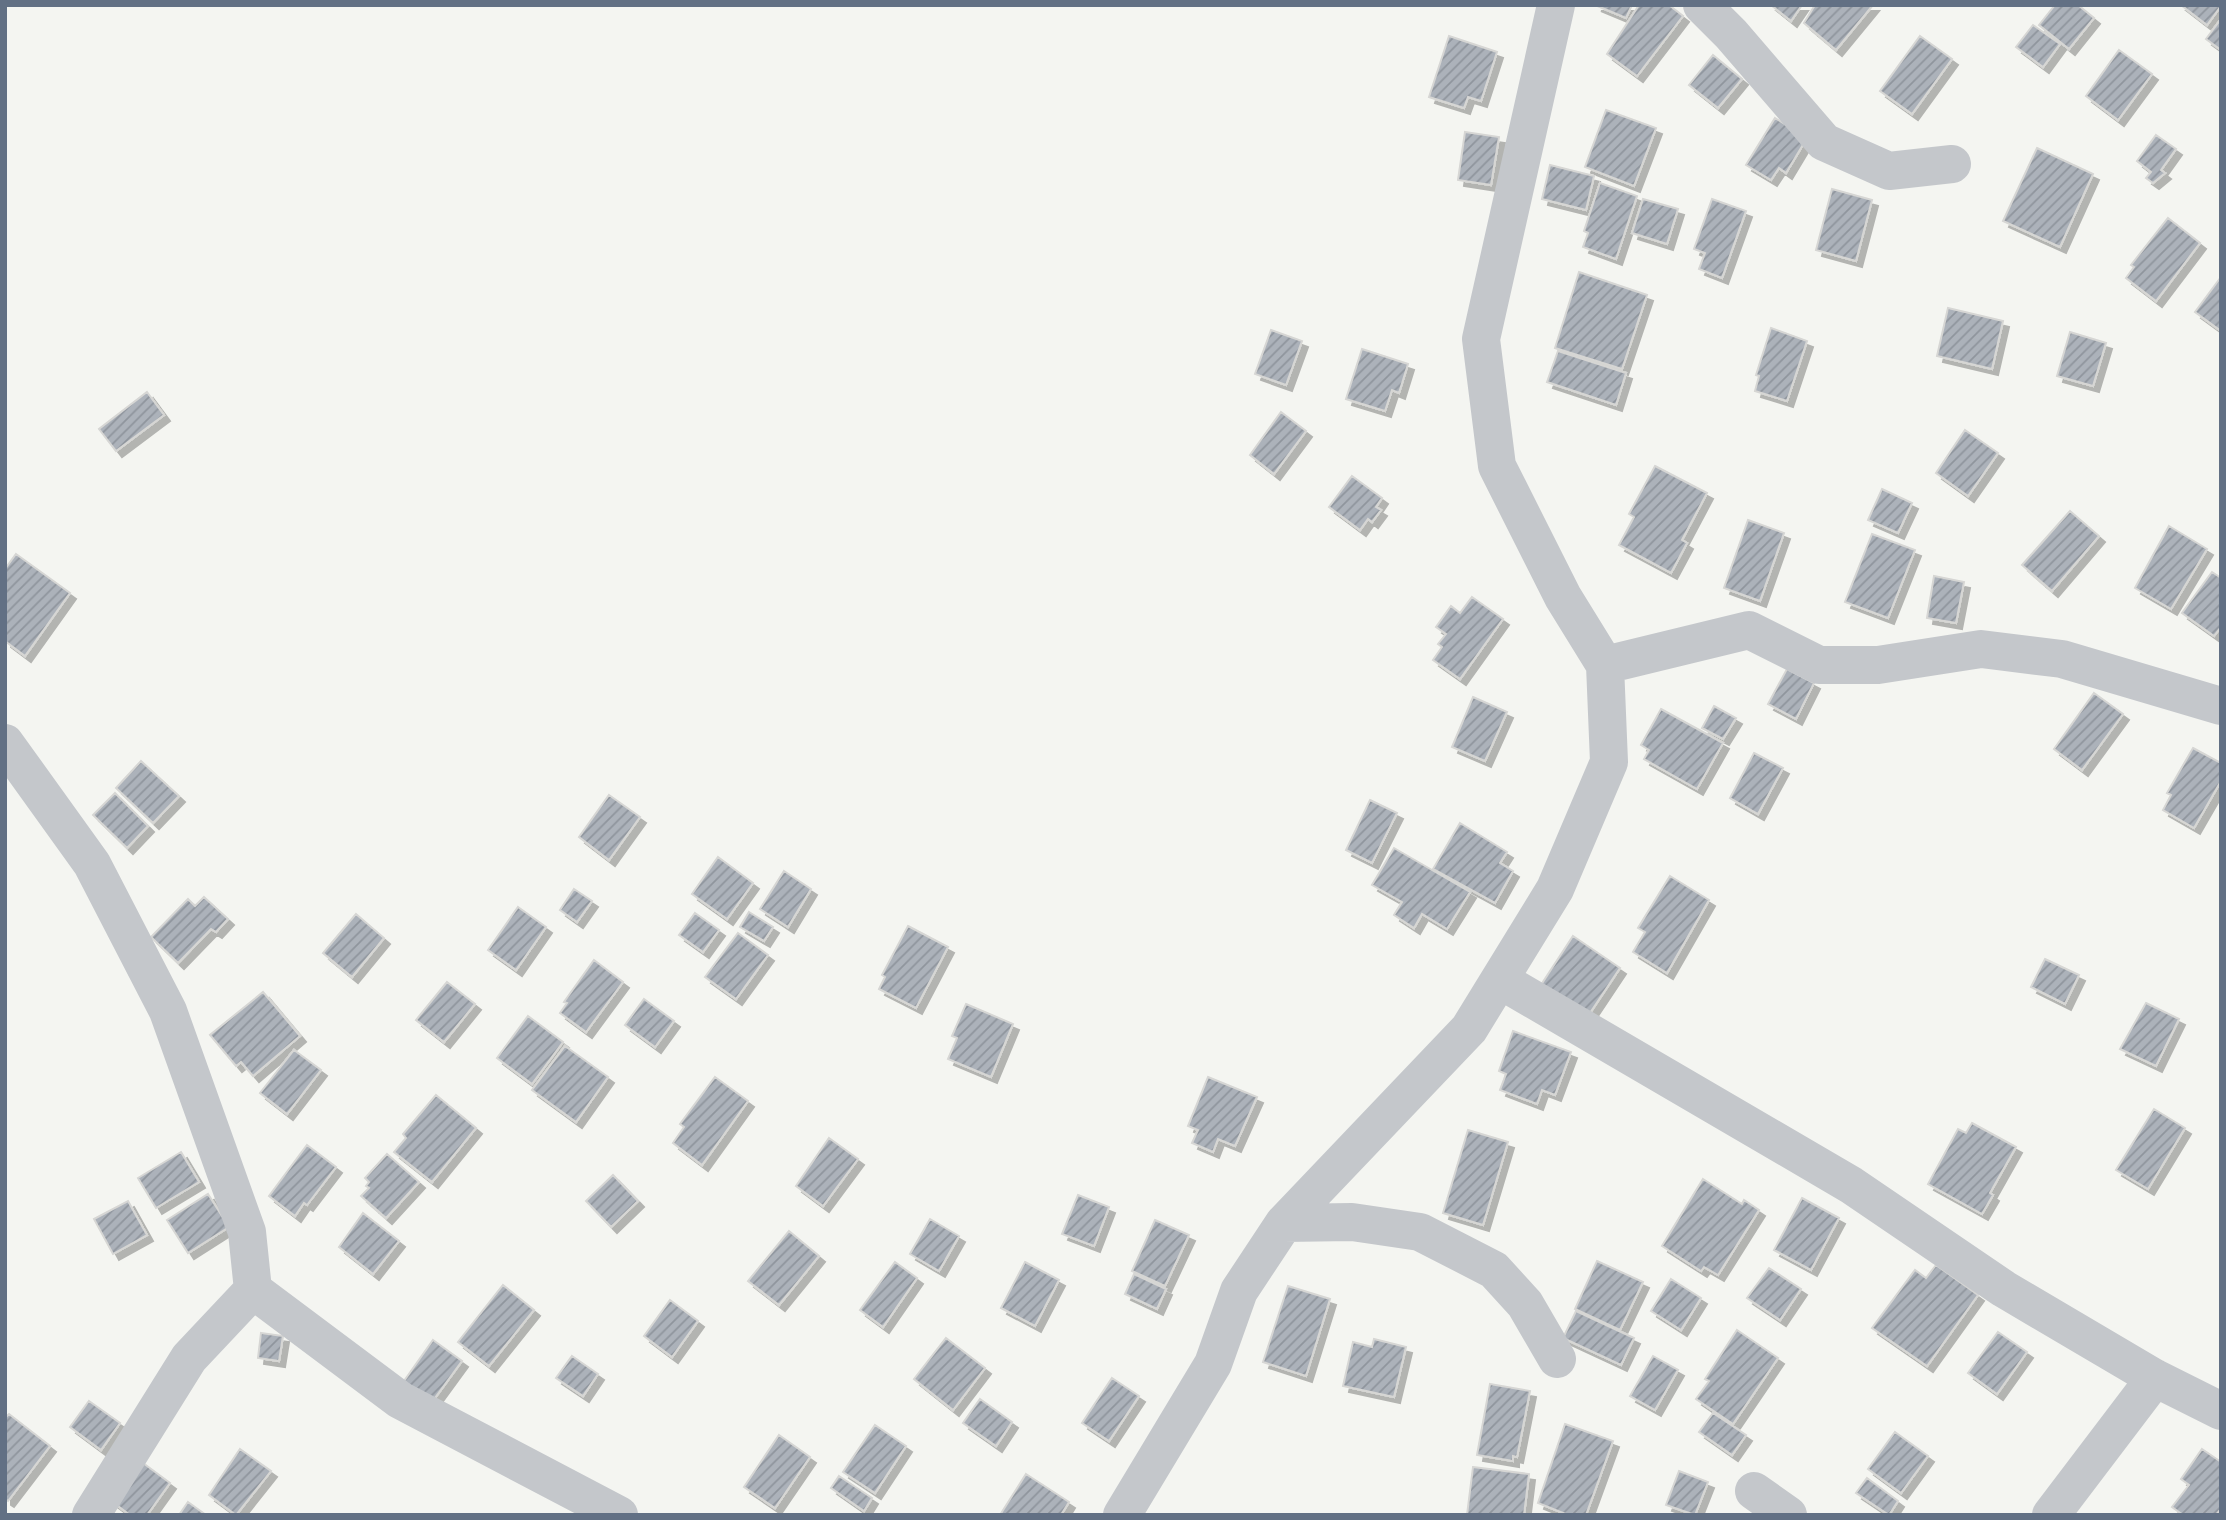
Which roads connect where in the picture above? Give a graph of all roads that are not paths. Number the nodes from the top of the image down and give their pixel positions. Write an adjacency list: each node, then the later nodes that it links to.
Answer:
1 (1556, 5): 4 (street)
2 (1702, 5): 3 (street)
3 (1952, 164)
4 (1605, 665): 5 (street); 7 (street)
5 (2221, 706)
6 (5, 743): 9 (street)
7 (1500, 980): 8 (street); 11 (street)
8 (1284, 1223): 10 (street); 16 (street)
9 (253, 1290): 14 (street); 15 (street)
10 (1557, 1359)
11 (2155, 1378): 12 (street); 18 (street)
12 (2221, 1411)
13 (1754, 1491): 17 (street)
14 (91, 1515)
15 (619, 1515)
16 (1122, 1515)
17 (1788, 1515)
18 (2051, 1515)

